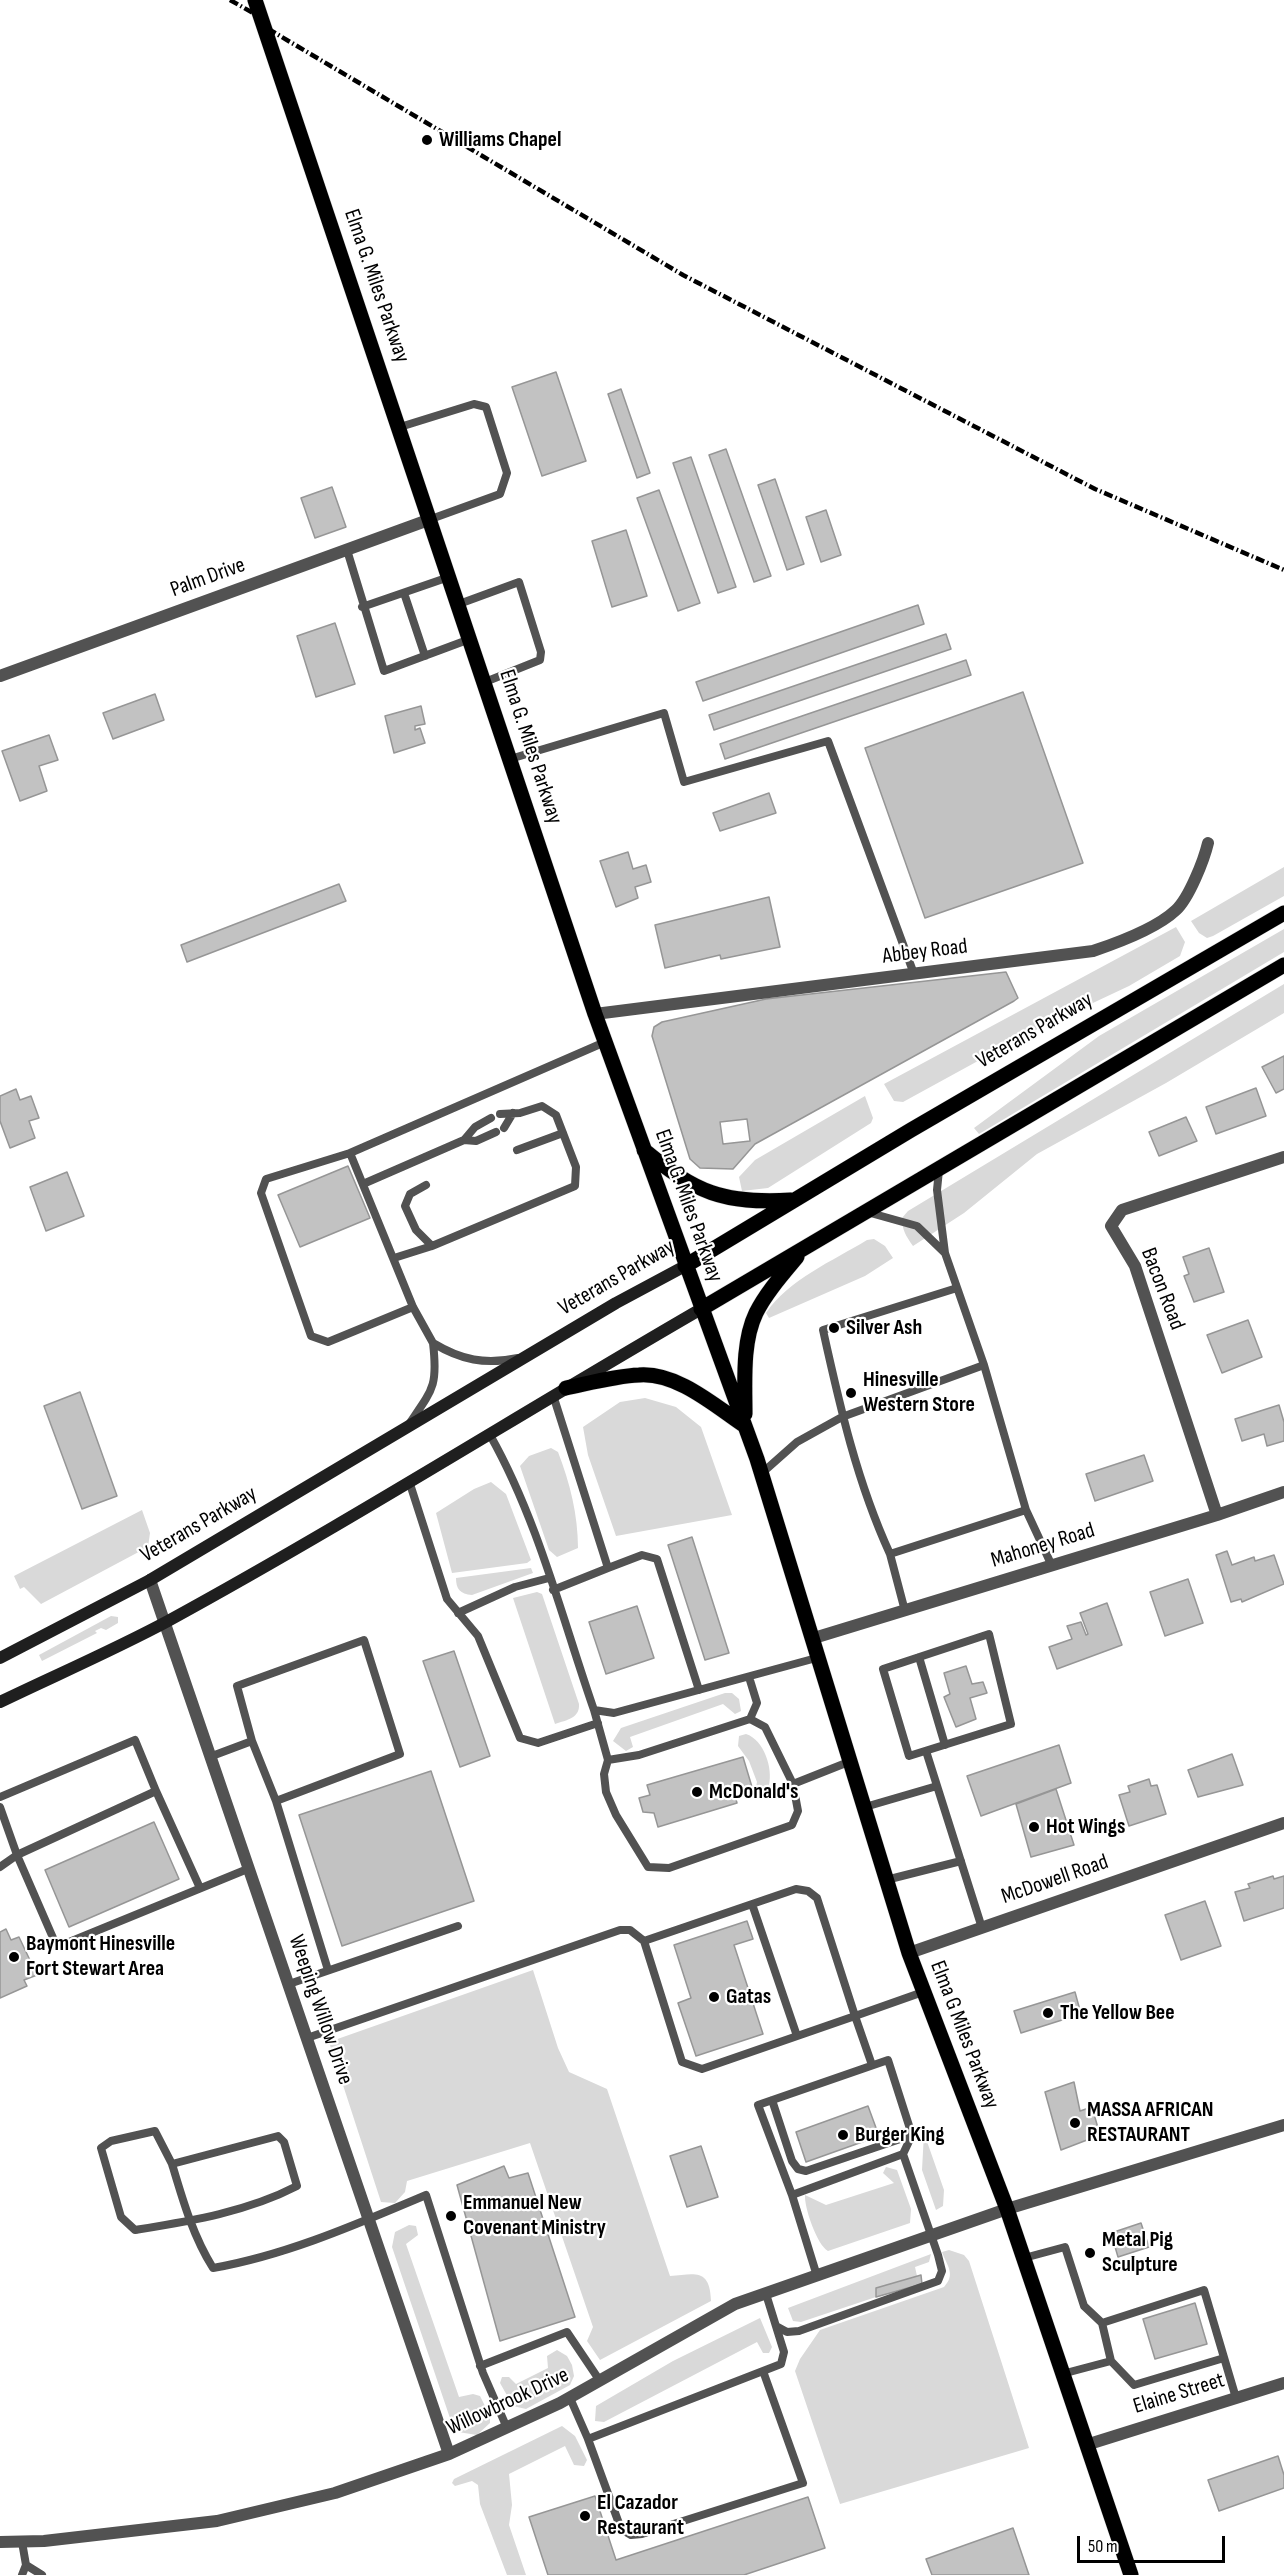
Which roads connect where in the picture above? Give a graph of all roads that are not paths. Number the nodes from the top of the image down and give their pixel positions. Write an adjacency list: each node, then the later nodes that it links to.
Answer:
1 (255, 0): 2 (main road, Elma G. Miles Parkway)
2 (400, 427): 3 (main road, Elma G. Miles Parkway); 3 (lane)
3 (431, 519): 4 (street, Palm Drive); 5 (main road, Elma G. Miles Parkway)
4 (347, 550): 8 (lane); 11 (street, Palm Drive)
5 (449, 577): 6 (lane); 7 (main road, Elma G. Miles Parkway)
6 (404, 593): 8 (lane); 10 (lane)
7 (459, 604): 9 (main road, Elma G. Miles Parkway); 12 (lane)
8 (362, 607): 10 (lane)
9 (470, 639): 10 (lane); 12 (main road, Elma G. Miles Parkway)
10 (424, 656)
11 (0, 676)
12 (485, 682): 13 (main road, Elma G. Miles Parkway)
13 (510, 759): 17 (lane); 18 (main road, Elma G. Miles Parkway)
14 (1208, 843): 17 (street, Abbey Road)
15 (1284, 913): 32 (main road, Veterans Parkway)
16 (1284, 965): 29 (main road)
17 (914, 974): 18 (street, Abbey Road)
18 (595, 1014): 19 (main road, Elma G. Miles Parkway)
19 (605, 1042): 26 (main road, Elma G. Miles Parkway); 27 (lane)
20 (513, 1113): 21 (lane); 23 (lane); 24 (lane)
21 (500, 1114)
22 (491, 1118): 24 (lane)
23 (563, 1133): 25 (lane); 34 (lane)
24 (464, 1140): 30 (lane)
25 (517, 1150)
26 (644, 1150): 32 (main road); 38 (main road, Elma G. Miles Parkway)
27 (350, 1153): 30 (lane); 40 (lane)
28 (1284, 1157): 55 (street, Bacon Road)
29 (939, 1170): 33 (main road); 36 (lane)
30 (363, 1184): 37 (lane)
31 (426, 1185): 34 (lane)
32 (794, 1200): 38 (main road, Veterans Parkway)
33 (867, 1212): 35 (main road); 36 (lane)
34 (432, 1246): 37 (lane)
35 (804, 1249): 41 (main road); 47 (main road)
36 (945, 1253): 39 (lane)
37 (394, 1258): 40 (lane)
38 (685, 1266): 41 (main road, Elma G. Miles Parkway); 43 (main road, Veterans Parkway)
39 (957, 1288): 44 (lane); 46 (lane)
40 (413, 1307): 42 (lane)
41 (701, 1309): 45 (main road); 47 (main road, Elma G. Miles Parkway)
42 (432, 1343): 43 (lane); 48 (lane)
43 (530, 1355): 48 (main road, Veterans Parkway)
44 (984, 1365): 46 (lane); 54 (lane)
45 (560, 1391): 47 (main road); 49 (main road); 58 (lane)
46 (843, 1417): 50 (lane); 56 (lane)
47 (745, 1426): 50 (main road, Elma G. Miles Parkway)
48 (405, 1429): 60 (main road, Veterans Parkway)
49 (490, 1435): 51 (main road); 59 (lane)
50 (762, 1473): 53 (main road, Elma G. Miles Parkway)
51 (410, 1484): 63 (lane); 64 (main road)
52 (1284, 1492): 55 (street, Mahoney Road)
53 (772, 1505): 65 (main road, Elma G Miles Parkway)
54 (1026, 1510): 56 (lane); 57 (lane)
55 (1217, 1515): 57 (street, Mahoney Road)
56 (890, 1554): 62 (lane)
57 (1052, 1566): 62 (street, Mahoney Road)
58 (608, 1568): 61 (lane); 70 (lane)
59 (549, 1578): 61 (lane); 63 (lane)
60 (150, 1580): 64 (street, Weeping Willow Drive); 68 (main road, Veterans Parkway)
61 (553, 1590): 72 (lane)
62 (905, 1611): 65 (street, Mahoney Road)
63 (458, 1613): 74 (lane)
64 (165, 1622): 71 (main road); 78 (street, Weeping Willow Drive)
65 (814, 1638): 66 (main road, Elma G Miles Parkway)
66 (820, 1657): 69 (lane); 80 (main road, Elma G Miles Parkway)
67 (919, 1657): 76 (lane); 76 (lane); 77 (lane)
68 (0, 1658)
69 (750, 1677): 70 (lane); 73 (lane)
70 (699, 1690): 72 (lane)
71 (0, 1701)
72 (594, 1710): 74 (lane)
73 (750, 1719): 79 (lane); 81 (lane)
74 (598, 1723): 79 (lane)
75 (252, 1741): 78 (lane); 85 (lane); 85 (lane)
76 (945, 1745): 77 (lane)
77 (926, 1751): 82 (lane)
78 (212, 1756): 92 (street, Weeping Willow Drive)
79 (608, 1760): 81 (lane)
80 (851, 1761): 81 (lane); 87 (main road, Elma G Miles Parkway)
81 (793, 1784)
82 (937, 1786): 87 (lane); 90 (lane)
83 (156, 1791): 84 (lane); 89 (lane); 94 (lane)
84 (0, 1797)
85 (276, 1801): 100 (lane)
86 (0, 1808): 89 (lane)
87 (865, 1808): 93 (main road, Elma G Miles Parkway)
88 (1284, 1823): 97 (street, McDowell Road)
89 (17, 1855): 91 (lane); 94 (lane)
90 (961, 1861): 93 (lane); 97 (lane)
91 (0, 1867)
92 (249, 1868): 94 (lane); 101 (street, Weeping Willow Drive)
93 (886, 1880): 99 (main road, Elma G Miles Parkway)
94 (200, 1888)
95 (752, 1904): 98 (lane); 103 (lane); 104 (lane)
96 (458, 1926): 100 (lane)
97 (982, 1928): 99 (street, McDowell Road)
98 (644, 1941): 104 (lane); 105 (lane)
99 (909, 1953): 102 (main road, Elma G Miles Parkway)
100 (328, 1970): 101 (lane)
101 (289, 1984): 105 (street, Weeping Willow Drive)
102 (923, 1992): 103 (lane); 113 (main road, Elma G Miles Parkway)
103 (855, 2016): 104 (lane); 106 (lane)
104 (797, 2036)
105 (308, 2038): 114 (street, Weeping Willow Drive)
106 (872, 2066): 107 (lane); 109 (lane)
107 (772, 2100): 109 (lane); 112 (lane)
108 (1284, 2125): 113 (street, Willowbrook Drive)
109 (912, 2135): 110 (lane)
110 (903, 2154): 112 (lane); 116 (lane)
111 (171, 2164): 115 (lane); 115 (lane); 115 (lane)
112 (792, 2195): 118 (lane)
113 (1007, 2209): 116 (street, Willowbrook Drive); 117 (main road, Elma G Miles Parkway)
114 (369, 2219): 115 (lane); 124 (lane); 134 (street, Weeping Willow Drive)
115 (189, 2222)
116 (931, 2235): 118 (street, Willowbrook Drive); 121 (lane)
117 (1024, 2258): 120 (lane); 126 (main road, Elma G Miles Parkway)
118 (817, 2276): 119 (street, Willowbrook Drive)
119 (766, 2294): 121 (lane); 127 (street, Willowbrook Drive)
120 (1102, 2323): 122 (lane); 123 (lane)
121 (776, 2326): 125 (lane)
122 (1224, 2358): 123 (lane); 130 (lane)
123 (1111, 2361): 126 (lane)
124 (480, 2366): 127 (lane); 131 (lane)
125 (763, 2371): 132 (lane); 132 (lane)
126 (1062, 2374): 133 (main road, Elma G Miles Parkway)
127 (600, 2381): 129 (street, Willowbrook Drive)
128 (1284, 2383): 130 (street, Elaine Street)
129 (570, 2398): 131 (street, Willowbrook Drive); 132 (lane)
130 (1236, 2398): 133 (street, Elaine Street)
131 (507, 2428): 134 (street, Willowbrook Drive)
132 (588, 2439)
133 (1086, 2445): 140 (main road, Elma G Miles Parkway)
134 (449, 2454): 136 (street, Willowbrook Drive)
135 (0, 2542): 136 (street, Willowbrook Drive)
136 (22, 2542): 137 (lane)
137 (26, 2565): 138 (lane); 139 (lane)
138 (22, 2575)
139 (42, 2575)
140 (1131, 2575)

